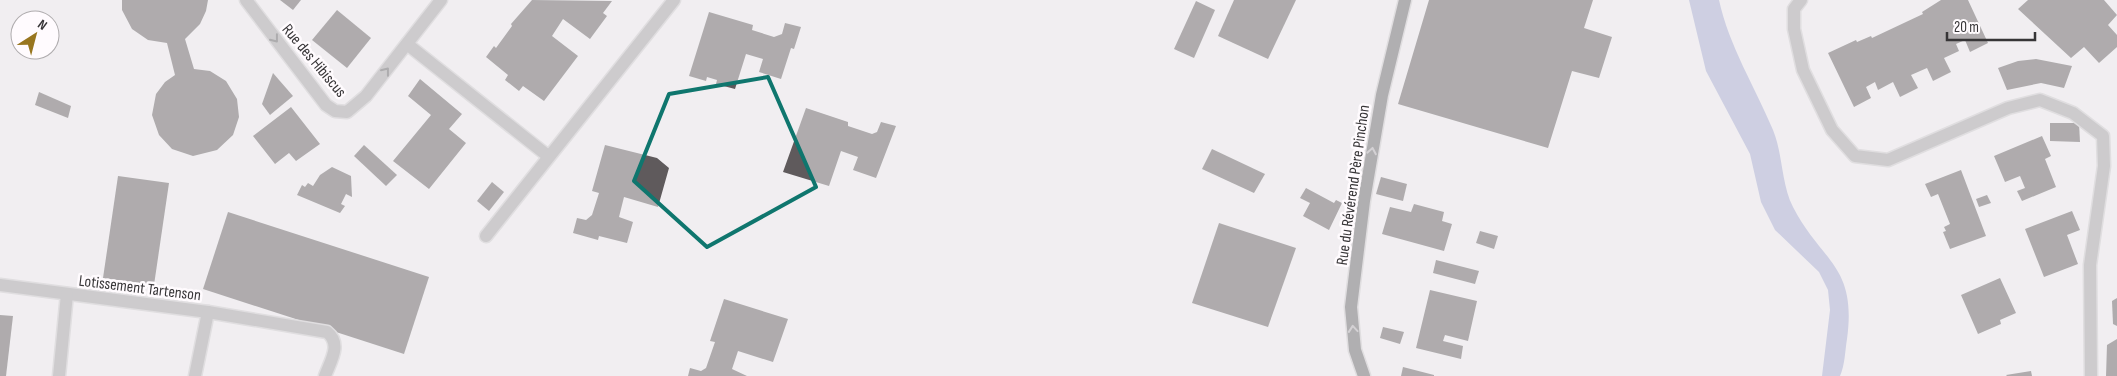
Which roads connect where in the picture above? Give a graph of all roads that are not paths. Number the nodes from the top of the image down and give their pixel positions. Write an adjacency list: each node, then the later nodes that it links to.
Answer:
1 (246, 0): 6 (street, Rue des Hibiscus, one-way to 6)
2 (442, 0): 6 (street, Rue des Hibiscus)
3 (674, 0): 7 (street)
4 (1405, 0): 15 (main road, Rue du Révérend Père Pinchon, one-way to 4)
5 (1802, 0): 16 (street)
6 (407, 44): 7 (street)
7 (548, 156): 8 (street)
8 (486, 236)
9 (0, 285): 10 (street, Lotissement Tartenson)
10 (67, 294): 11 (street, Lotissement Tartenson); 12 (street, Lotissement Tartenson)
11 (208, 312): 13 (street); 14 (street, Lotissement Tartenson)
12 (59, 376)
13 (195, 376)
14 (325, 376)
15 (1364, 376)
16 (2091, 376)

